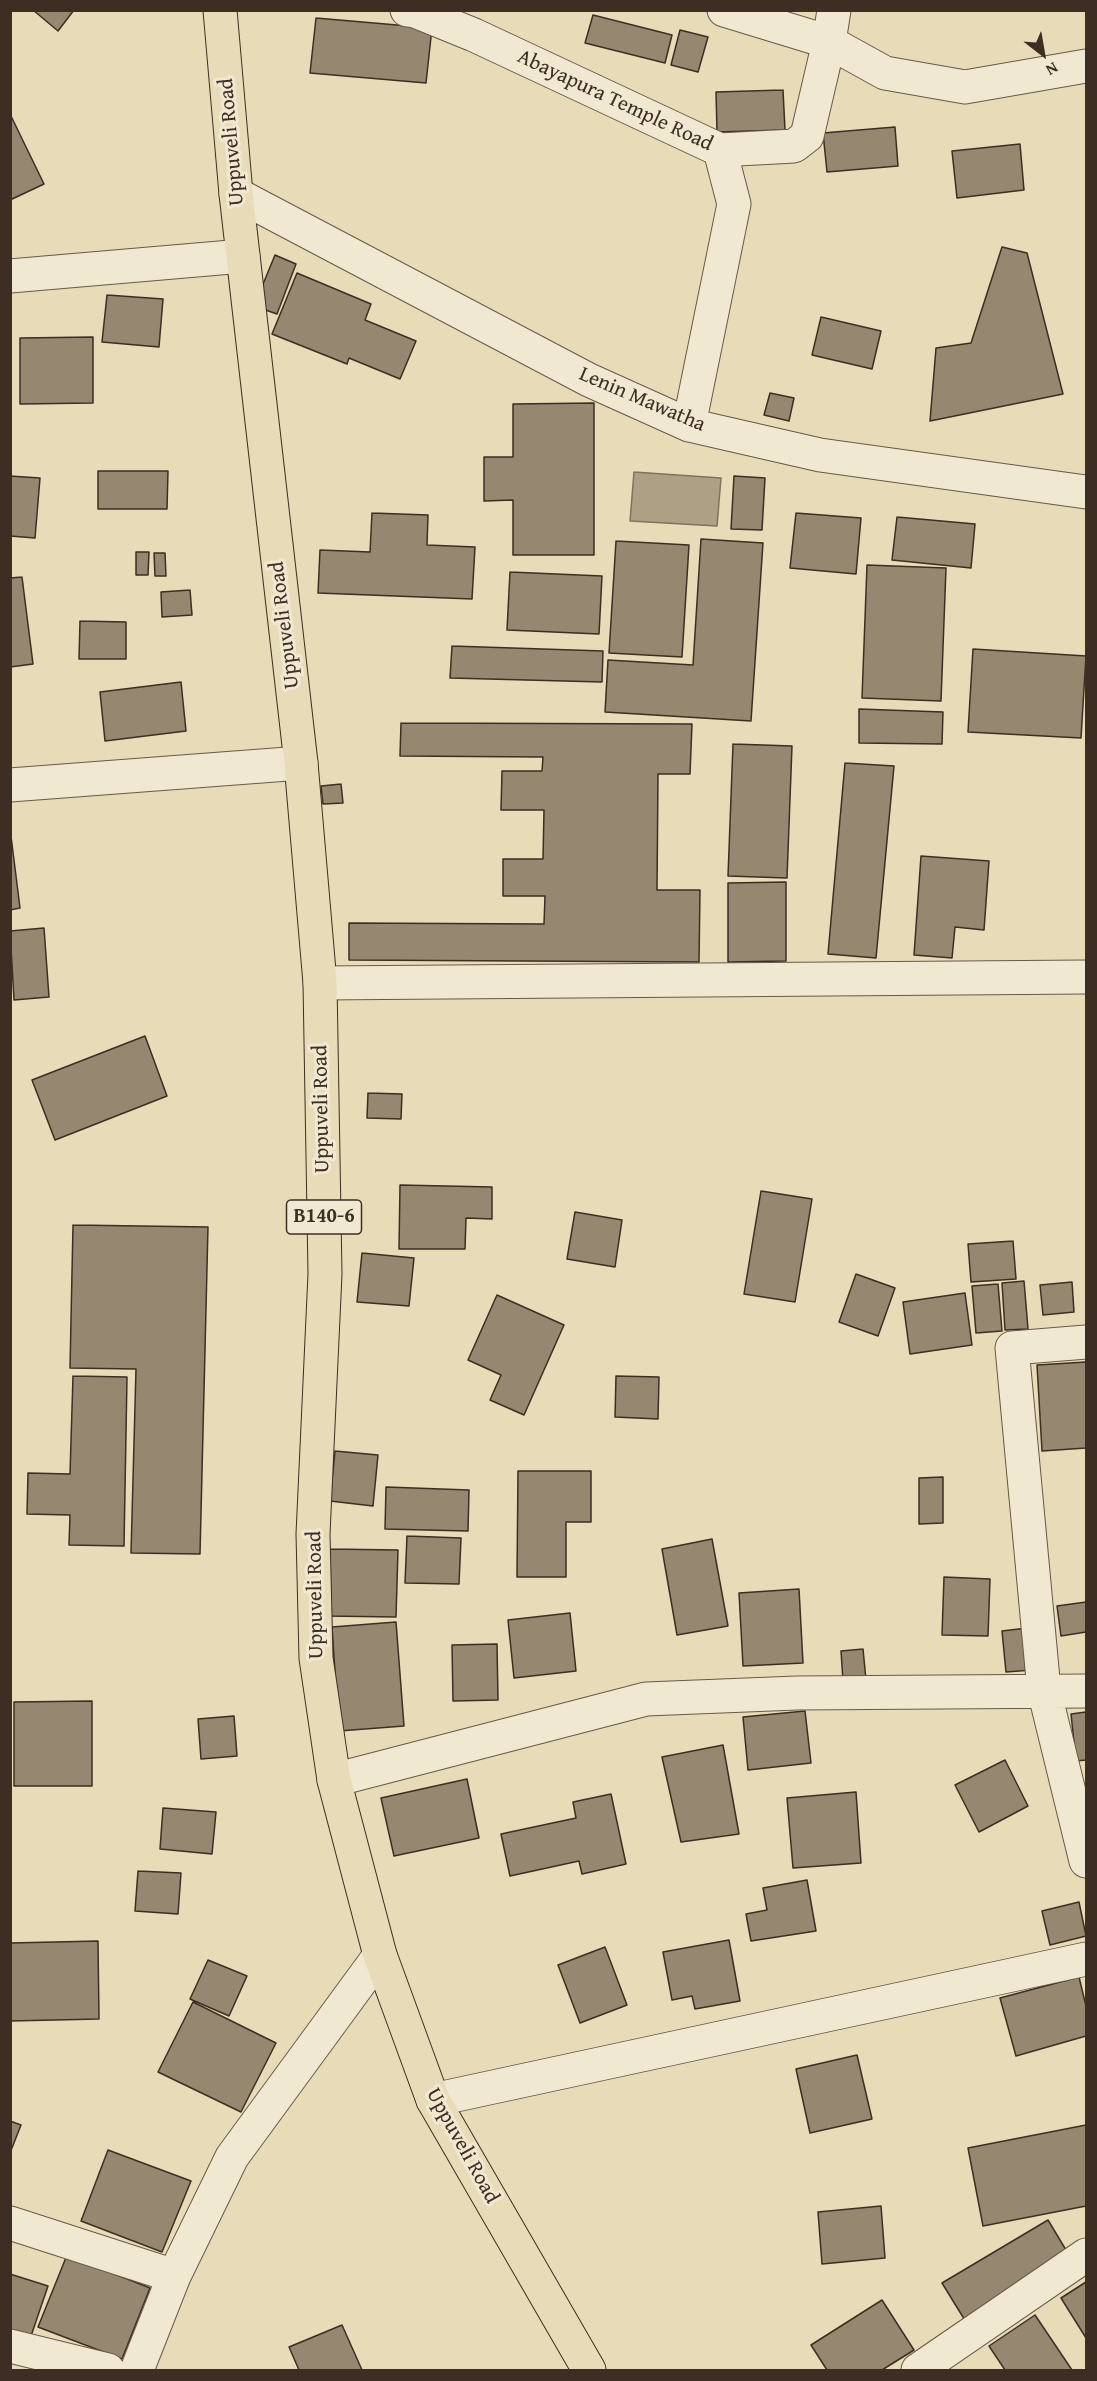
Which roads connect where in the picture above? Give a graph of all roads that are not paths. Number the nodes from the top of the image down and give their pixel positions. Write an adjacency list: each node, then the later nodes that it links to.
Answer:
1 (220, 10): 8 (main road, Uppuveli Road / B140-6)
2 (407, 10): 7 (street, Abayapura Temple Road)
3 (723, 10): 5 (street)
4 (834, 10): 5 (street, Abayapura Temple Road)
5 (829, 42): 6 (street); 7 (street, Abayapura Temple Road)
6 (1086, 66)
7 (720, 150): 11 (street)
8 (236, 194): 9 (main road, Uppuveli Road / B140-6); 11 (street, Lenin Mawatha)
9 (243, 256): 10 (street); 13 (main road, Uppuveli Road / B140-6)
10 (10, 276)
11 (689, 425): 12 (street, Lenin Mawatha)
12 (1086, 492)
13 (301, 763): 14 (street); 16 (main road, Uppuveli Road / B140-6)
14 (10, 785)
15 (1086, 976): 16 (street)
16 (320, 983): 20 (main road, Uppuveli Road / B140-6)
17 (1086, 1342): 18 (street)
18 (1044, 1690): 19 (street); 20 (street); 21 (street)
19 (1086, 1691)
20 (334, 1780): 22 (main road, Uppuveli Road / B140-6)
21 (1086, 1861)
22 (380, 1955): 24 (main road, Uppuveli Road / B140-6); 27 (street)
23 (1086, 1959): 24 (street)
24 (433, 2100): 31 (main road, Uppuveli Road / B140-6)
25 (10, 2223): 27 (street)
26 (1086, 2255): 32 (street)
27 (174, 2276): 30 (street)
28 (10, 2346): 29 (street)
29 (108, 2370)
30 (137, 2370)
31 (589, 2370)
32 (918, 2370)

